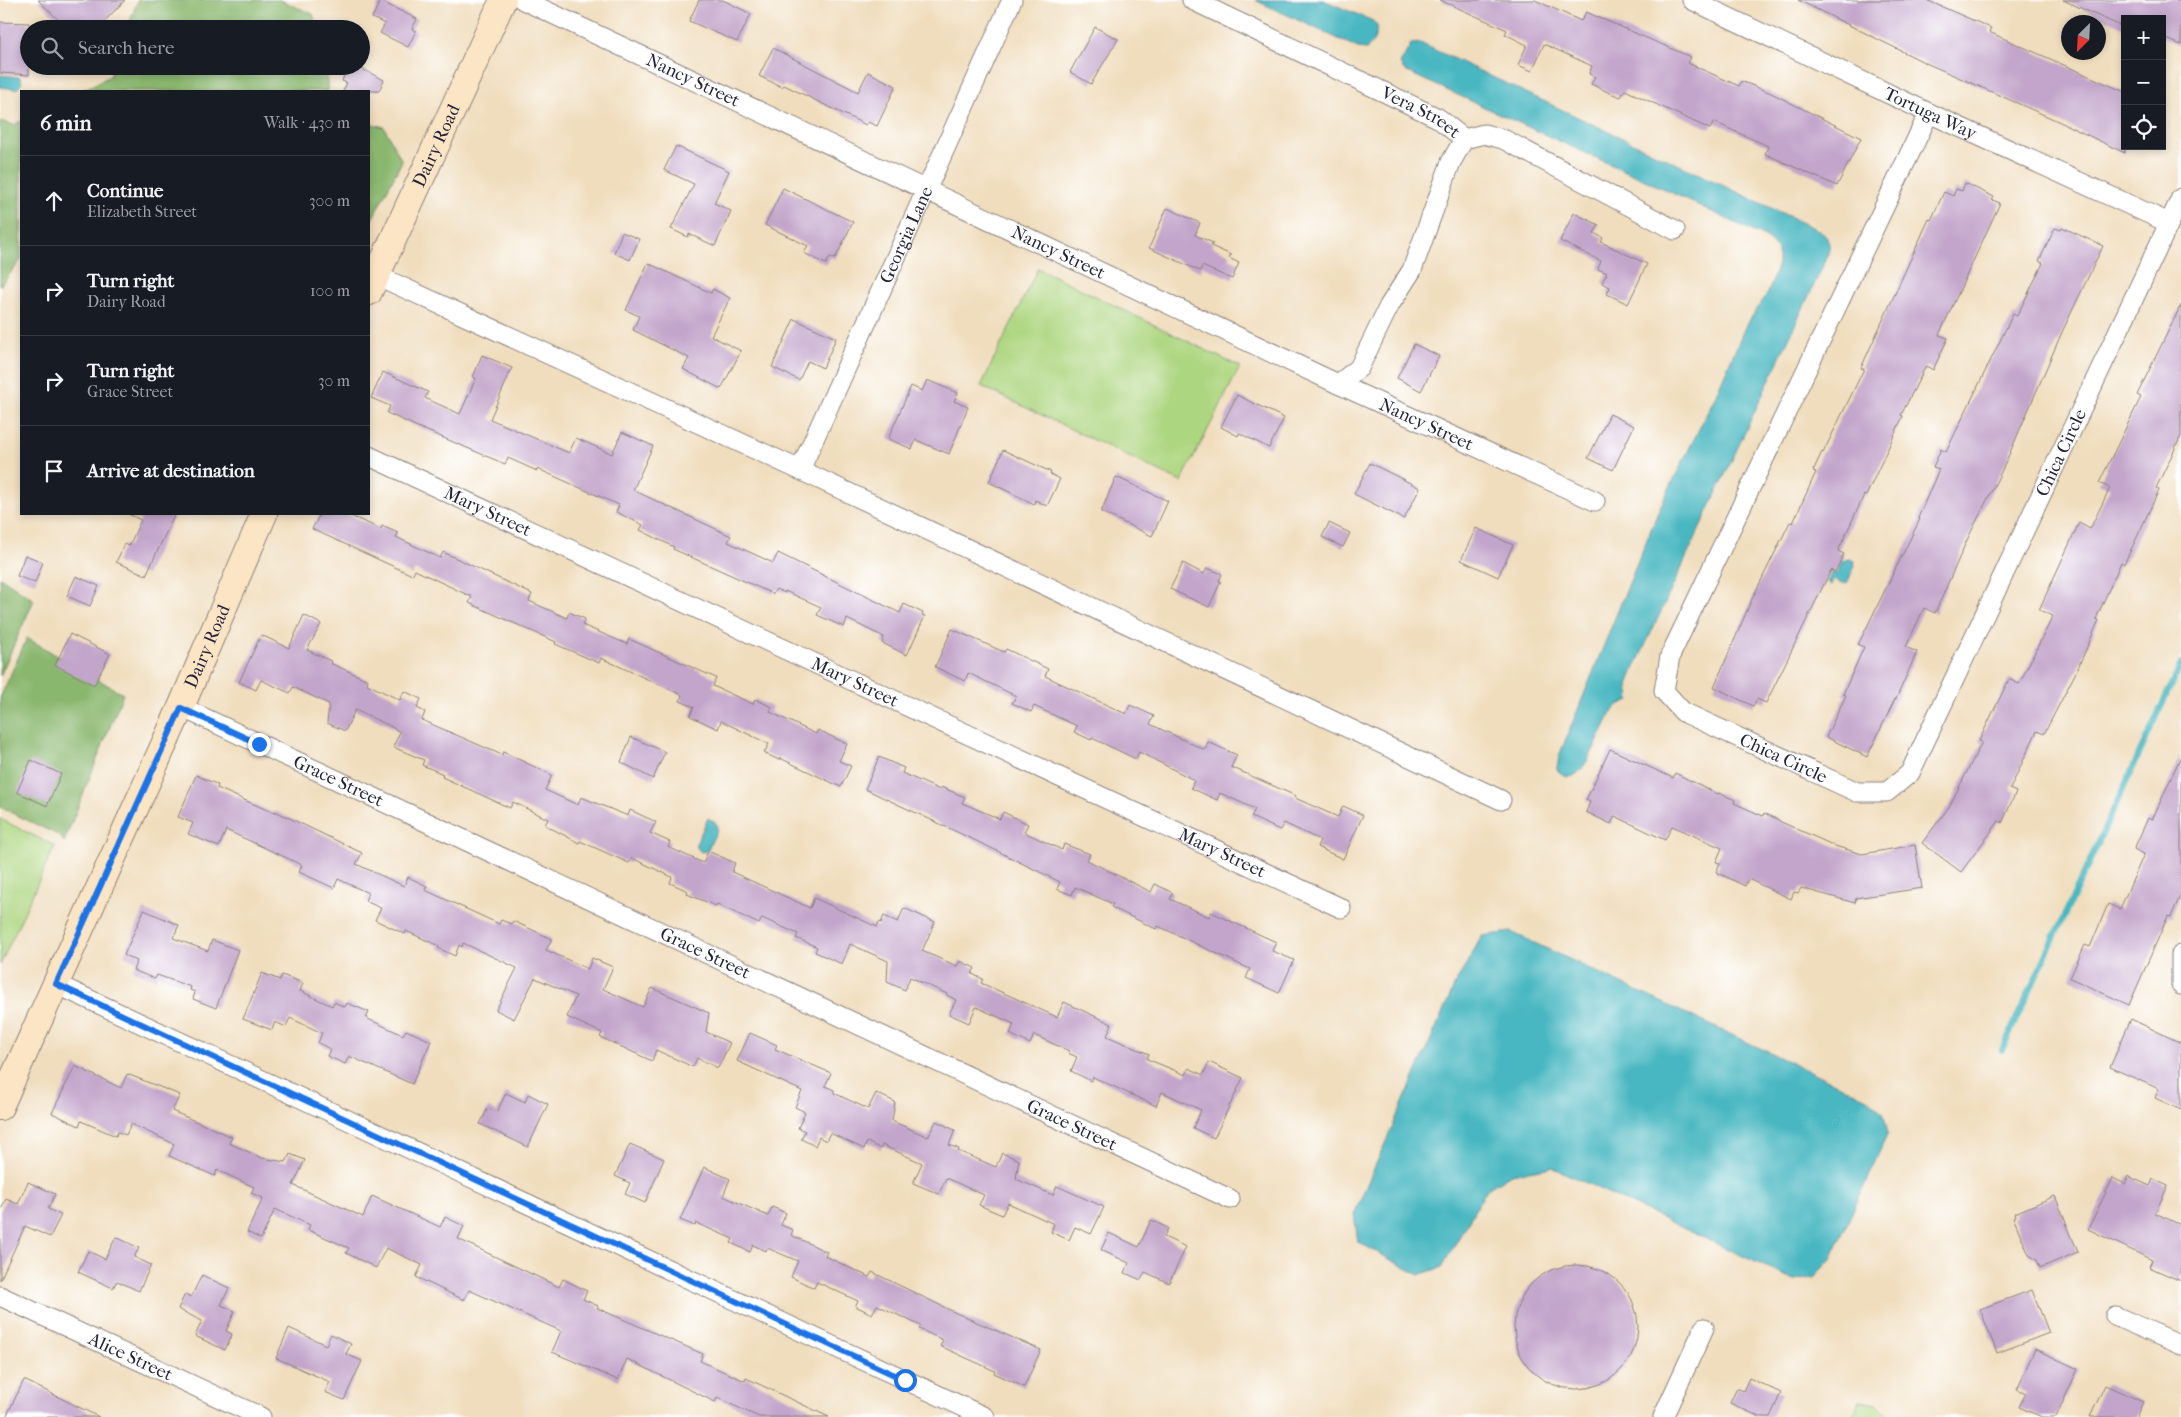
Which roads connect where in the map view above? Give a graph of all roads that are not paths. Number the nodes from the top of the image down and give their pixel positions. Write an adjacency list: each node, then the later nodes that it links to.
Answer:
1 (503, 0): 12 (street, Dairy Road)
2 (524, 0): 8 (street, Nancy Street)
3 (1012, 0): 8 (street, Georgia Lane)
4 (1192, 0): 7 (street, Vera Street)
5 (1692, 0): 6 (street, Tortuga Way)
6 (1929, 113): 10 (street, Tortuga Way); 10 (street, Chica Circle)
7 (1464, 139): 11 (street, Vera Street); 13 (street)
8 (926, 188): 13 (street, Nancy Street); 15 (street, Georgia Lane)
9 (2181, 198): 10 (street, Chica Circle)
10 (2169, 223)
11 (1675, 230)
12 (373, 284): 15 (street)
13 (1338, 384): 16 (street, Nancy Street)
14 (370, 456): 20 (street, Mary Street)
15 (800, 470): 19 (street)
16 (1596, 501)
17 (264, 515): 18 (street, Dairy Road)
18 (181, 708): 22 (street, Dairy Road); 25 (street, Grace Street)
19 (1501, 800)
20 (1341, 908)
21 (2181, 954): 23 (street)
22 (56, 984): 24 (street, Dairy Road); 31 (street)
23 (2181, 985)
24 (0, 1107)
25 (1230, 1198)
26 (0, 1296): 30 (street, Alice Street)
27 (2114, 1316): 29 (street)
28 (1704, 1328): 32 (street)
29 (2181, 1345)
30 (261, 1417)
31 (985, 1417)
32 (1663, 1417)

